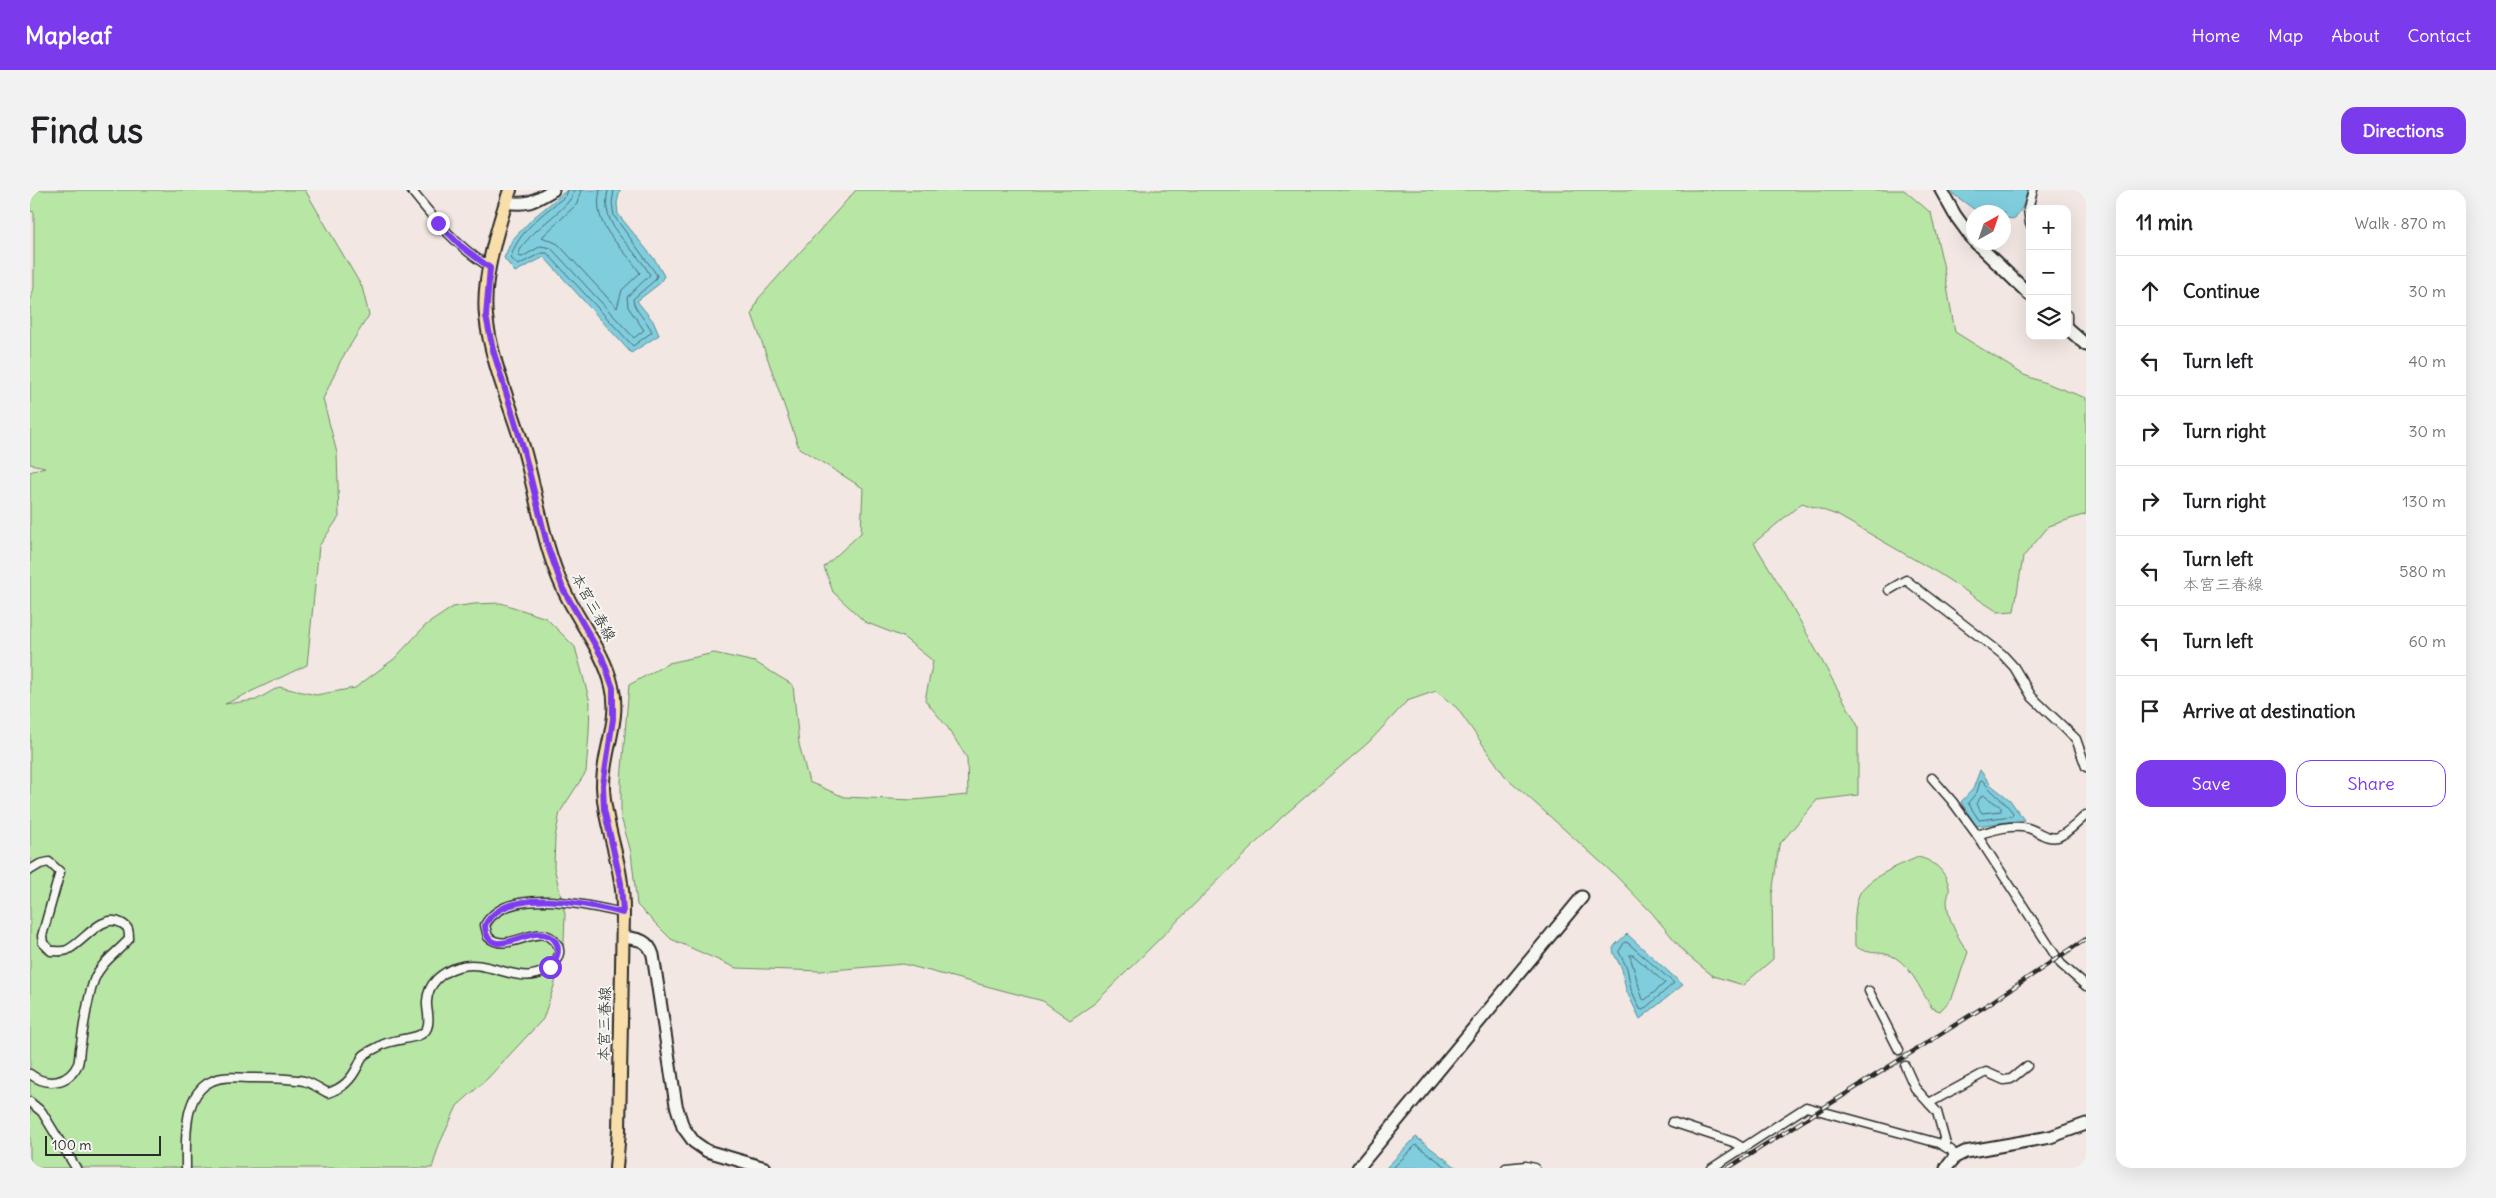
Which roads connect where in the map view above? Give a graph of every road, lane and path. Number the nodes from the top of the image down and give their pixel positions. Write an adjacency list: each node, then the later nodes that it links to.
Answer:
1 (411, 190): 9 (street)
2 (553, 190): 5 (street)
3 (1941, 190): 7 (street)
4 (2033, 190): 6 (street)
5 (508, 196): 9 (main road, 本宮三春線)
6 (2030, 205)
7 (1966, 231)
8 (1983, 250): 10 (street)
9 (490, 268): 20 (main road, 本宮三春線)
10 (2026, 290)
11 (2071, 332): 12 (street)
12 (2086, 345)
13 (1889, 590): 14 (street)
14 (2086, 767)
15 (1932, 778): 17 (street)
16 (2086, 816): 17 (street)
17 (1977, 834): 22 (street)
18 (30, 870): 27 (street)
19 (1582, 897): 38 (street)
20 (623, 913): 21 (main road, 本宮三春線); 35 (street)
21 (623, 937): 36 (main road, 本宮三春線); 37 (street)
22 (2086, 986)
23 (1869, 991): 24 (street)
24 (1899, 1050)
25 (1905, 1066): 29 (street)
26 (2027, 1066): 29 (street)
27 (30, 1074)
28 (30, 1102): 34 (street)
29 (1929, 1102): 33 (street)
30 (1672, 1122): 32 (street)
31 (2086, 1124): 33 (street)
32 (1743, 1148): 33 (street); 41 (street)
33 (1951, 1153): 42 (street)
34 (76, 1168)
35 (186, 1168)
36 (616, 1168)
37 (765, 1168)
38 (1358, 1168)
39 (1506, 1168): 40 (street)
40 (1535, 1168)
41 (1712, 1168)
42 (1946, 1168)

